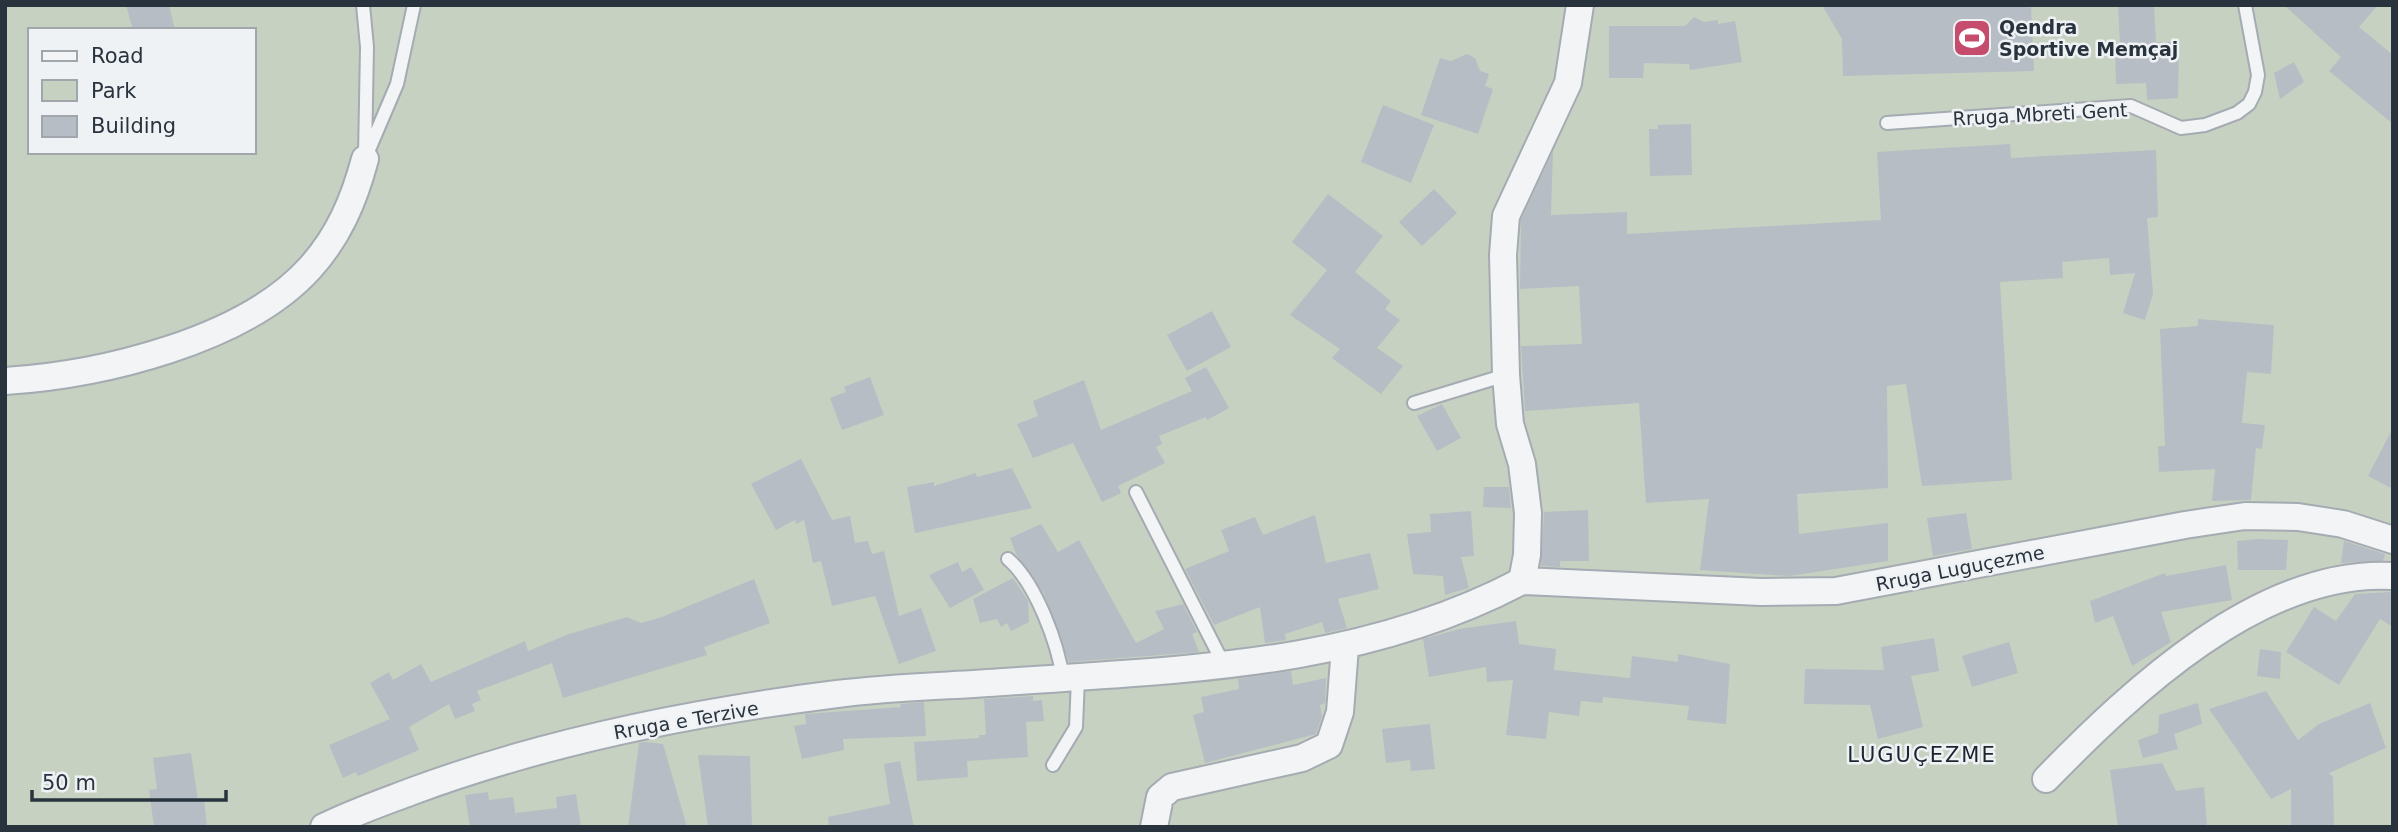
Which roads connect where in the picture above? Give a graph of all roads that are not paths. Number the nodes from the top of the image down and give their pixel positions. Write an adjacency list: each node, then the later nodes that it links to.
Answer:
1 (363, 5): 6 (lane)
2 (414, 5): 6 (lane)
3 (1580, 5): 7 (street)
4 (2245, 5): 5 (lane, Rruga Mbreti Gent)
5 (1887, 123)
6 (365, 159): 8 (street)
7 (1506, 376): 9 (lane); 14 (street)
8 (5, 381)
9 (1414, 402)
10 (1136, 492): 16 (lane)
11 (2393, 540): 14 (street, Rruga Luguçezme)
12 (1009, 559): 17 (lane)
13 (2393, 576): 19 (street)
14 (1522, 580): 15 (street, Rruga e Terzive)
15 (1345, 647): 16 (street, Rruga e Terzive); 21 (street)
16 (1224, 665): 17 (street, Rruga e Terzive)
17 (1071, 679): 18 (lane); 20 (street, Rruga e Terzive)
18 (1053, 765)
19 (2046, 779)
20 (324, 827)
21 (1154, 827)

